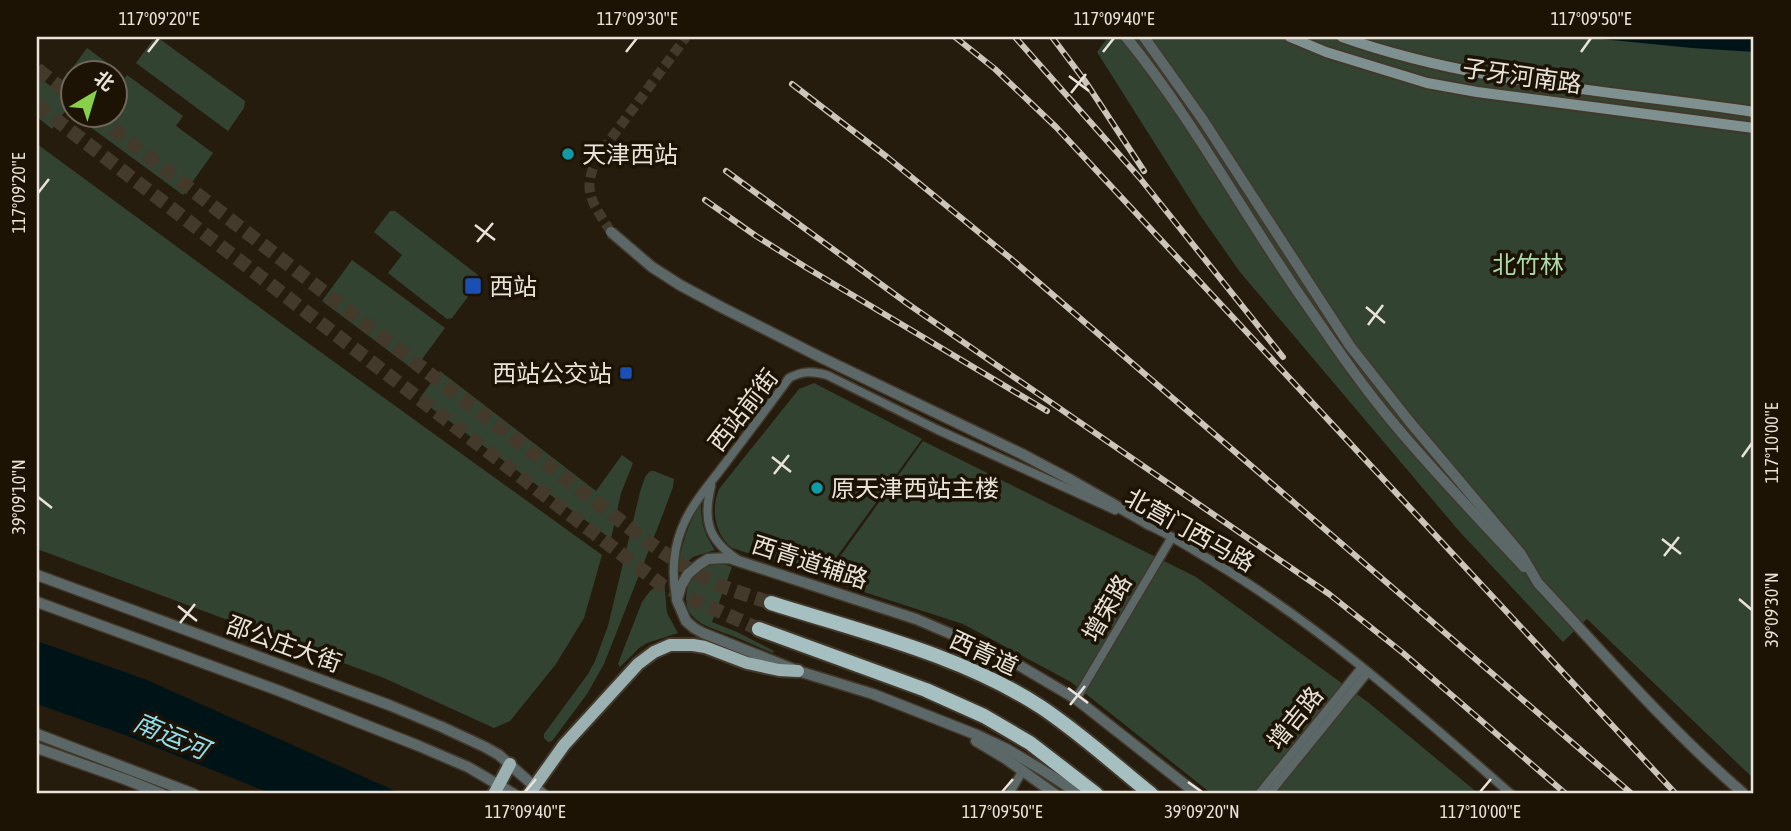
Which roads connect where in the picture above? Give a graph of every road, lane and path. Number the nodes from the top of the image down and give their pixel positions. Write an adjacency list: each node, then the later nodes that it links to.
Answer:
1 (1126, 37): 14 (street, bridge)
2 (1144, 37): 14 (street, bridge)
3 (1290, 37): 6 (main road, 子牙河南路)
4 (1342, 37): 5 (main road, 子牙河南路)
5 (1754, 112)
6 (1754, 128)
7 (611, 232): 10 (street, bridge)
8 (807, 372): 9 (street, 西站前街); 10 (street, 北营门西马路)
9 (713, 480): 12 (street); 15 (street, 西站前街)
10 (1150, 525): 11 (street, 北营门西马路)
11 (1172, 537): 19 (street, 北营门西马路); 21 (street, 增荣路)
12 (741, 561): 15 (street, 西青道辅路); 21 (street, 西青道辅路)
13 (37, 575): 25 (street, 邵公庄大街)
14 (1538, 583): 41 (street, bridge)
15 (677, 600): 20 (street)
16 (37, 602): 27 (street, 邵公庄大街)
17 (771, 603): 36 (highway, 西青道)
18 (760, 629): 35 (highway)
19 (1365, 670): 38 (street, 增吉路); 39 (street, 增吉路); 40 (street, 北营门西马路)
20 (799, 671): 22 (street); 28 (main road)
21 (1076, 699): 37 (street, 西青道辅路)
22 (943, 722): 26 (street); 34 (street)
23 (37, 734): 30 (street)
24 (37, 748): 29 (street)
25 (510, 764): 27 (main road); 28 (street, 邵公庄大街)
26 (1023, 770): 32 (street); 33 (street)
27 (497, 790): 31 (street, 邵公庄大街)
28 (535, 792)
29 (162, 794)
30 (194, 794)
31 (514, 794)
32 (1009, 794)
33 (1055, 794)
34 (1079, 794)
35 (1096, 794)
36 (1151, 794)
37 (1197, 794)
38 (1259, 794)
39 (1269, 794)
40 (1511, 794)
41 (1744, 794)

